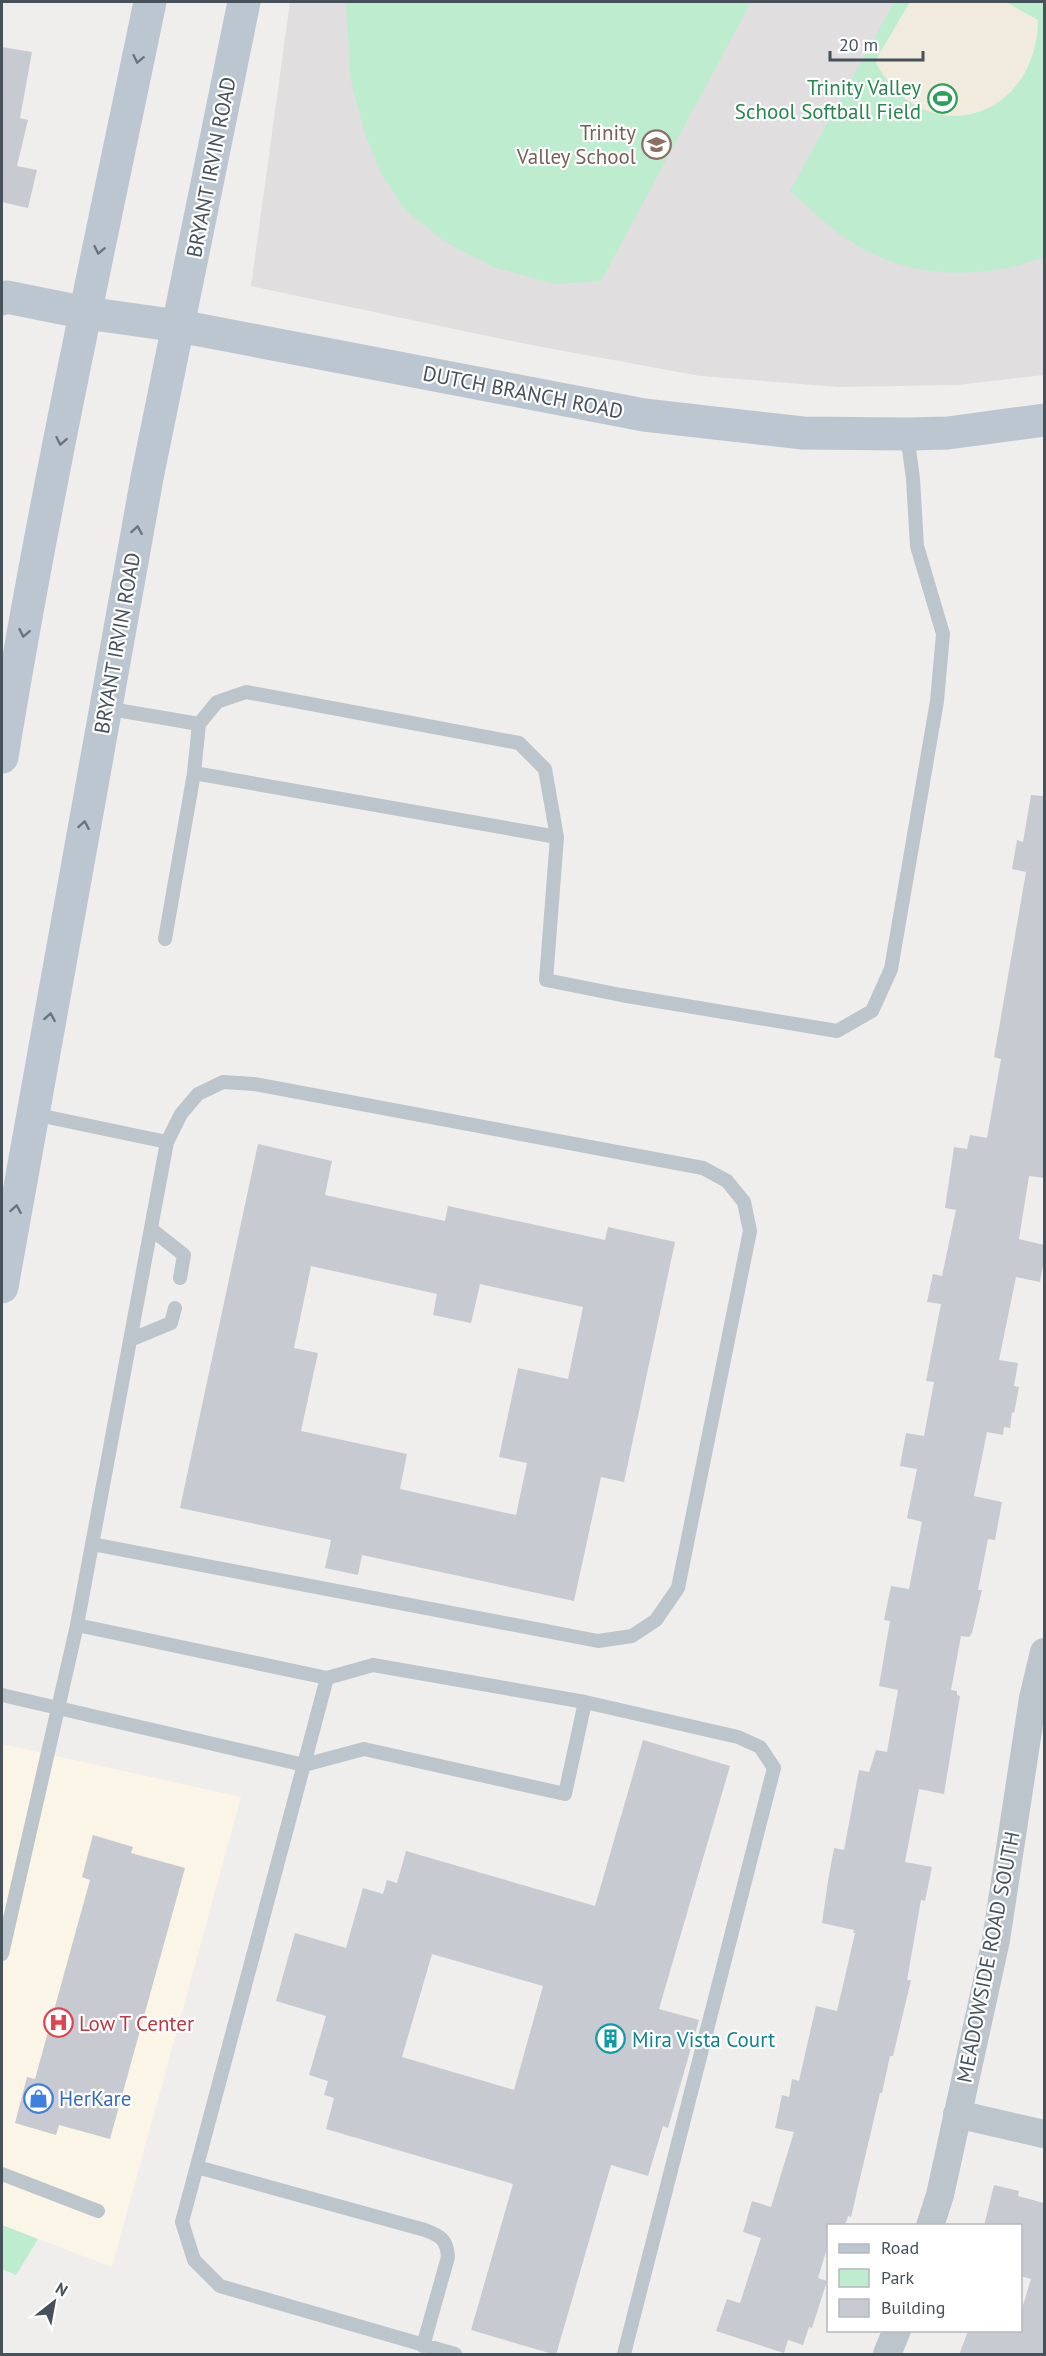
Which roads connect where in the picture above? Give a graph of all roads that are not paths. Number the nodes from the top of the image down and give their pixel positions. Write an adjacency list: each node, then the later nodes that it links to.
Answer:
1 (150, 2): 4 (main road, one-way to 4)
2 (244, 2): 5 (main road, BRYANT IRVIN ROAD)
3 (3, 296): 4 (main road, DUTCH BRANCH ROAD)
4 (86, 313): 5 (main road, DUTCH BRANCH ROAD); 10 (main road, one-way to 10)
5 (179, 326): 7 (main road, DUTCH BRANCH ROAD); 8 (main road, BRYANT IRVIN ROAD, one-way to 5)
6 (1044, 420): 7 (main road, DUTCH BRANCH ROAD)
7 (907, 434): 12 (lane)
8 (105, 708): 9 (lane); 14 (main road, BRYANT IRVIN ROAD, one-way to 8)
9 (199, 724): 11 (lane); 12 (lane)
10 (2, 757)
11 (194, 773): 12 (lane); 13 (lane)
12 (557, 837)
13 (165, 939)
14 (33, 1114): 15 (lane); 18 (main road, BRYANT IRVIN ROAD, one-way to 14)
15 (167, 1142): 16 (lane); 21 (lane)
16 (151, 1229): 17 (lane); 20 (lane)
17 (180, 1278)
18 (2, 1287)
19 (175, 1308): 20 (lane)
20 (130, 1340): 21 (lane)
21 (92, 1544): 22 (lane)
22 (77, 1625): 24 (lane); 27 (lane)
23 (1044, 1652): 30 (street, MEADOWSIDE ROAD SOUTH)
24 (327, 1678): 26 (lane); 28 (lane)
25 (2, 1695): 27 (lane)
26 (585, 1702): 28 (lane); 39 (lane)
27 (58, 1709): 28 (lane); 29 (lane)
28 (304, 1765): 32 (lane)
29 (2, 1954)
30 (957, 2114): 31 (street); 35 (street, MEADOWSIDE ROAD SOUTH)
31 (1044, 2134)
32 (197, 2167): 37 (lane); 37 (lane)
33 (2, 2174): 34 (lane)
34 (98, 2211)
35 (931, 2224)
36 (897, 2332): 40 (street)
37 (423, 2346): 38 (lane)
38 (455, 2355)
39 (624, 2355)
40 (887, 2355)

